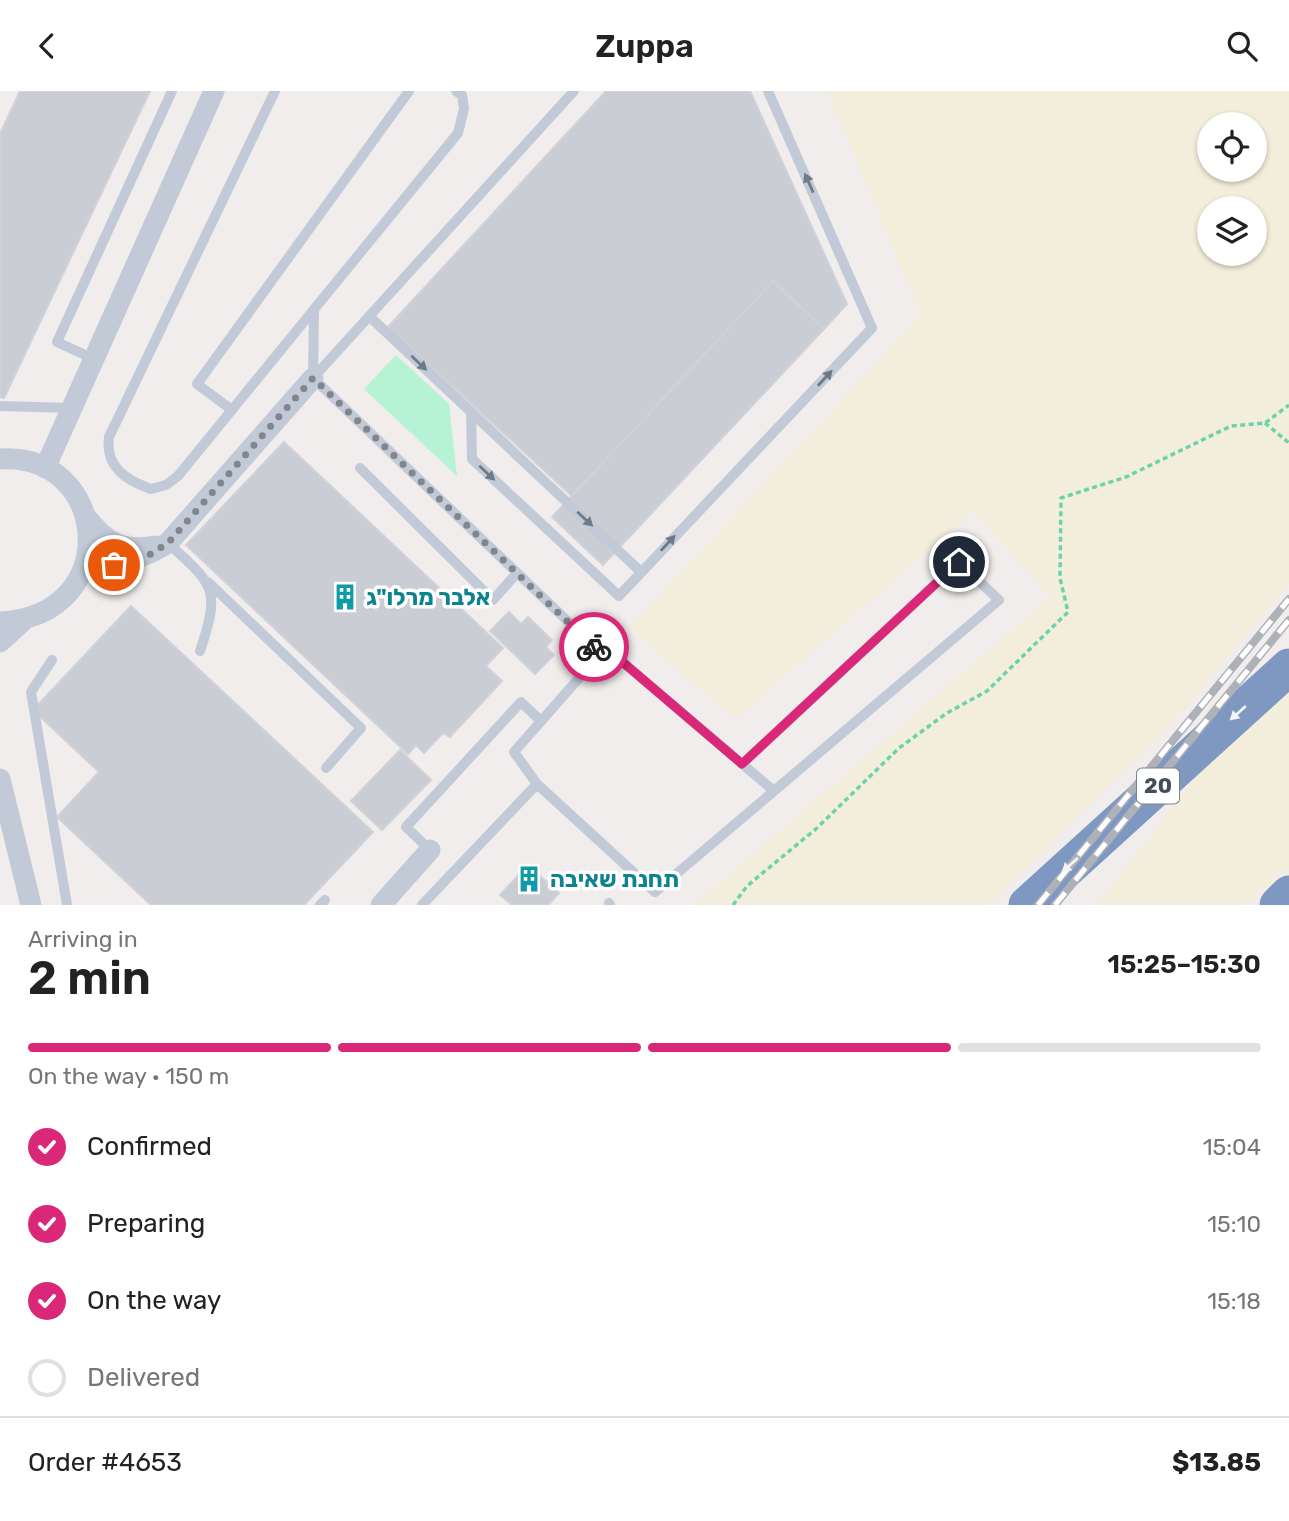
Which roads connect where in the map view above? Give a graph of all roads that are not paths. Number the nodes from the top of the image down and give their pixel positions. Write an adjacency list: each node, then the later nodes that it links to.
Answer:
1 (172, 91): 10 (lane)
2 (214, 91): 10 (street)
3 (275, 91): 14 (lane)
4 (409, 91): 14 (lane)
5 (456, 91): 8 (lane)
6 (574, 91): 9 (lane)
7 (768, 91): 22 (lane, one-way to 7)
8 (314, 310): 11 (lane); 14 (lane)
9 (369, 316): 11 (lane); 15 (lane, one-way to 15)
10 (94, 359): 13 (street)
11 (313, 378): 20 (street); 23 (lane)
12 (0, 406): 13 (lane)
13 (71, 408): 17 (street)
14 (232, 410)
15 (471, 411): 22 (lane, one-way to 22); 22 (lane, one-way to 22)
16 (0, 459): 17 (street)
17 (45, 468): 19 (street)
18 (360, 468): 23 (lane)
19 (86, 515): 20 (street); 21 (street)
20 (168, 543): 21 (street); 24 (lane)
21 (84, 569): 25 (street)
22 (641, 572)
23 (517, 573): 29 (lane)
24 (208, 582): 28 (lane); 34 (lane)
25 (24, 621): 26 (street); 27 (street)
26 (0, 622)
27 (0, 642)
28 (200, 651)
29 (601, 653): 32 (lane); 33 (lane)
30 (52, 660): 42 (lane)
31 (1289, 667): 44 (highway, 20, one-way to 44)
32 (541, 721): 36 (lane); 38 (lane)
33 (742, 764): 37 (lane); 37 (lane)
34 (326, 768)
35 (0, 779): 41 (street)
36 (537, 784): 37 (lane); 40 (lane)
37 (774, 791)
38 (430, 849): 43 (street)
39 (1289, 894): 45 (highway)
40 (425, 904)
41 (31, 905)
42 (67, 905)
43 (381, 905)
44 (1027, 905)
45 (1278, 905)

